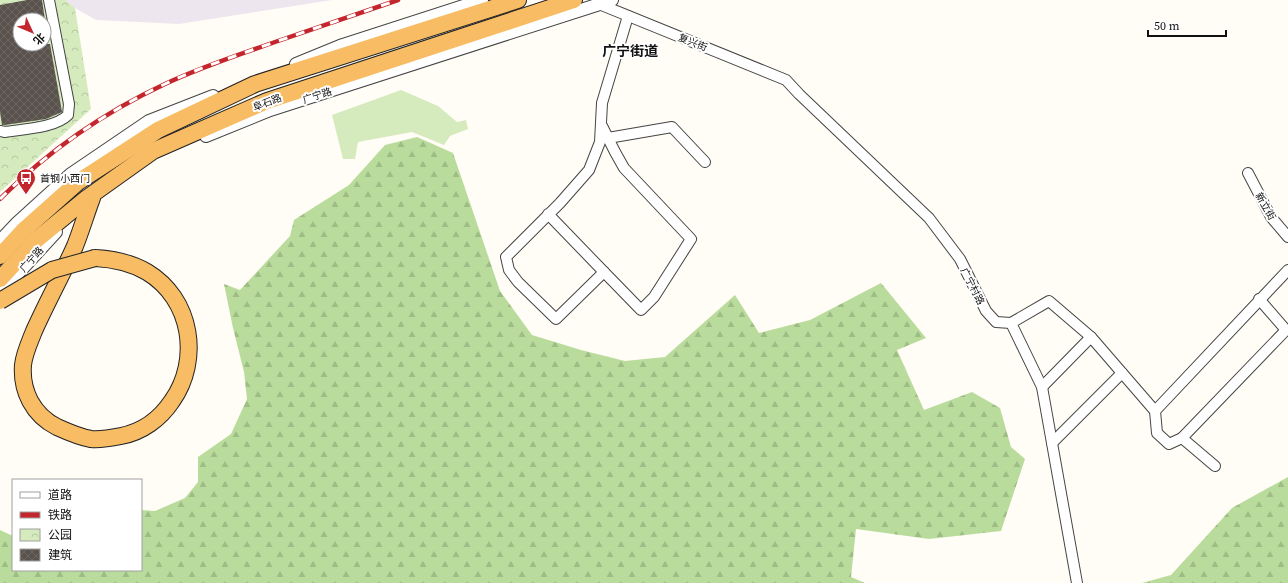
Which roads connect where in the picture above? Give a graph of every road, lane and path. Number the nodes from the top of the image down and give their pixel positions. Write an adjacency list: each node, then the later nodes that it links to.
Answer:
1 (49, 0): 10 (street)
2 (482, 0): 17 (street)
3 (518, 0): 18 (highway, 阜石路)
4 (574, 0): 21 (highway, 阜石路)
5 (612, 0): 6 (street, 广宁路)
6 (599, 4): 7 (street, 复兴街); 14 (street, 广宁路)
7 (628, 16): 8 (street, 复兴街); 9 (street)
8 (786, 80): 25 (street, 广宁村路)
9 (602, 126): 11 (street); 15 (street)
10 (0, 131)
11 (608, 138): 12 (street); 20 (street)
12 (705, 162)
13 (1248, 173): 16 (street, 新立街)
14 (92, 198): 22 (street, 广宁路); 24 (highway, bridge)
15 (548, 214): 20 (street); 20 (street)
16 (1288, 237)
17 (0, 241)
18 (0, 256)
19 (1288, 270): 23 (street)
20 (604, 272)
21 (0, 279)
22 (0, 293)
23 (1260, 299): 29 (street); 30 (street)
24 (0, 300)
25 (1011, 323): 26 (street); 28 (street)
26 (1091, 337): 27 (street); 28 (street)
27 (1122, 373): 29 (street); 31 (street)
28 (1042, 387): 31 (street)
29 (1155, 411): 30 (street)
30 (1182, 438): 32 (street)
31 (1052, 443): 33 (street)
32 (1215, 466)
33 (1077, 583)

